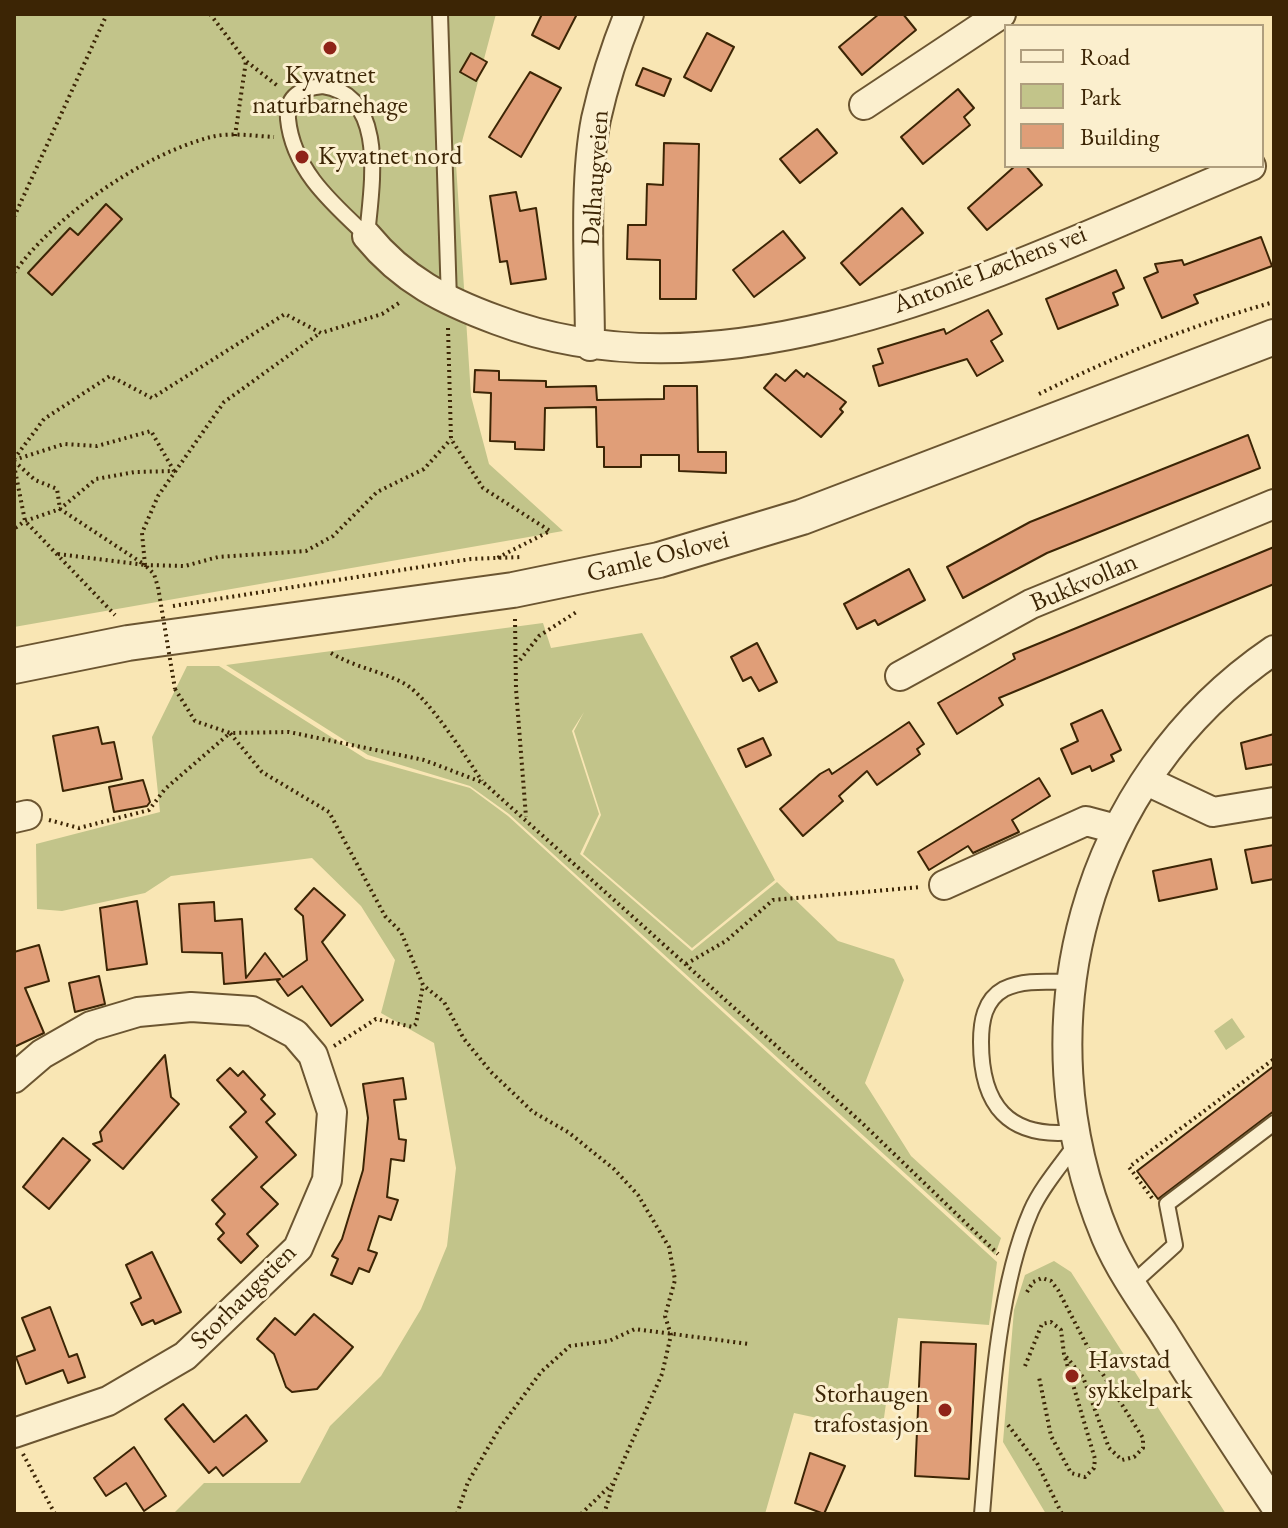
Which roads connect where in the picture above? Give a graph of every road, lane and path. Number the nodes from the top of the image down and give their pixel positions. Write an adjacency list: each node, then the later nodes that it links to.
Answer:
1 (107, 14): 12 (path)
2 (210, 14): 6 (path)
3 (440, 14): 16 (lane)
4 (629, 14): 20 (street, Dalhaugveien)
5 (1001, 14): 8 (street)
6 (246, 61): 7 (path); 9 (path)
7 (293, 98): 10 (lane, Antonie Løchens vei); 13 (lane)
8 (864, 105)
9 (235, 136): 10 (path); 14 (path)
10 (290, 137): 13 (lane, Antonie Løchens vei)
11 (1246, 168): 20 (street, Antonie Løchens vei)
12 (14, 217)
13 (367, 236): 15 (street, Antonie Løchens vei)
14 (14, 273)
15 (422, 288): 16 (street, Antonie Løchens vei); 18 (path)
16 (449, 302): 20 (street, Antonie Løchens vei); 22 (path)
17 (1274, 302): 21 (path)
18 (321, 333): 23 (path); 24 (path)
19 (1274, 337): 42 (street, Gamle Oslovei)
20 (590, 346)
21 (1034, 396)
22 (451, 439): 31 (path); 32 (path)
23 (14, 461): 24 (path); 26 (path); 27 (path)
24 (174, 471): 26 (path); 32 (path)
25 (1274, 504): 43 (street, Bukkvollan)
26 (60, 509): 27 (path); 32 (path)
27 (25, 521): 28 (path); 29 (path)
28 (14, 529)
29 (55, 554): 32 (path); 37 (path)
30 (527, 556): 31 (path)
31 (495, 559): 33 (path)
32 (145, 565): 44 (path, bridge)
33 (161, 608)
34 (578, 611): 41 (path)
35 (515, 612): 41 (path)
36 (130, 613): 37 (path)
37 (115, 615): 38 (path)
38 (100, 618)
39 (1274, 650): 45 (street)
40 (331, 653): 46 (path)
41 (518, 662): 49 (path)
42 (14, 666)
43 (900, 676)
44 (230, 733): 46 (path); 48 (path); 54 (path)
45 (1147, 781): 47 (street); 50 (street)
46 (484, 783): 49 (path)
47 (1274, 802)
48 (20, 816)
49 (526, 817): 52 (path)
50 (1116, 829): 51 (street); 53 (street)
51 (944, 885): 52 (path)
52 (686, 964): 61 (path)
53 (1071, 982): 59 (street); 59 (lane)
54 (423, 985): 55 (path); 64 (path)
55 (313, 1055): 57 (street, Storhaugstien); 70 (street, Storhaugstien)
56 (1274, 1059): 60 (path)
57 (14, 1078)
58 (1274, 1123): 60 (lane)
59 (1075, 1138): 61 (lane); 62 (street)
60 (1167, 1204): 62 (lane)
61 (1012, 1268): 69 (lane)
62 (1132, 1284): 72 (street)
63 (1026, 1294): 66 (path)
64 (671, 1335): 65 (path); 71 (path); 74 (path)
65 (749, 1344)
66 (1064, 1354): 67 (path); 68 (path)
67 (1025, 1366)
68 (1039, 1377)
69 (992, 1404): 77 (lane); 78 (path)
70 (17, 1440): 73 (path)
71 (614, 1482): 75 (path); 76 (path)
72 (1274, 1504)
73 (55, 1514)
74 (457, 1514)
75 (581, 1514)
76 (604, 1514)
77 (982, 1514)
78 (1062, 1514)

